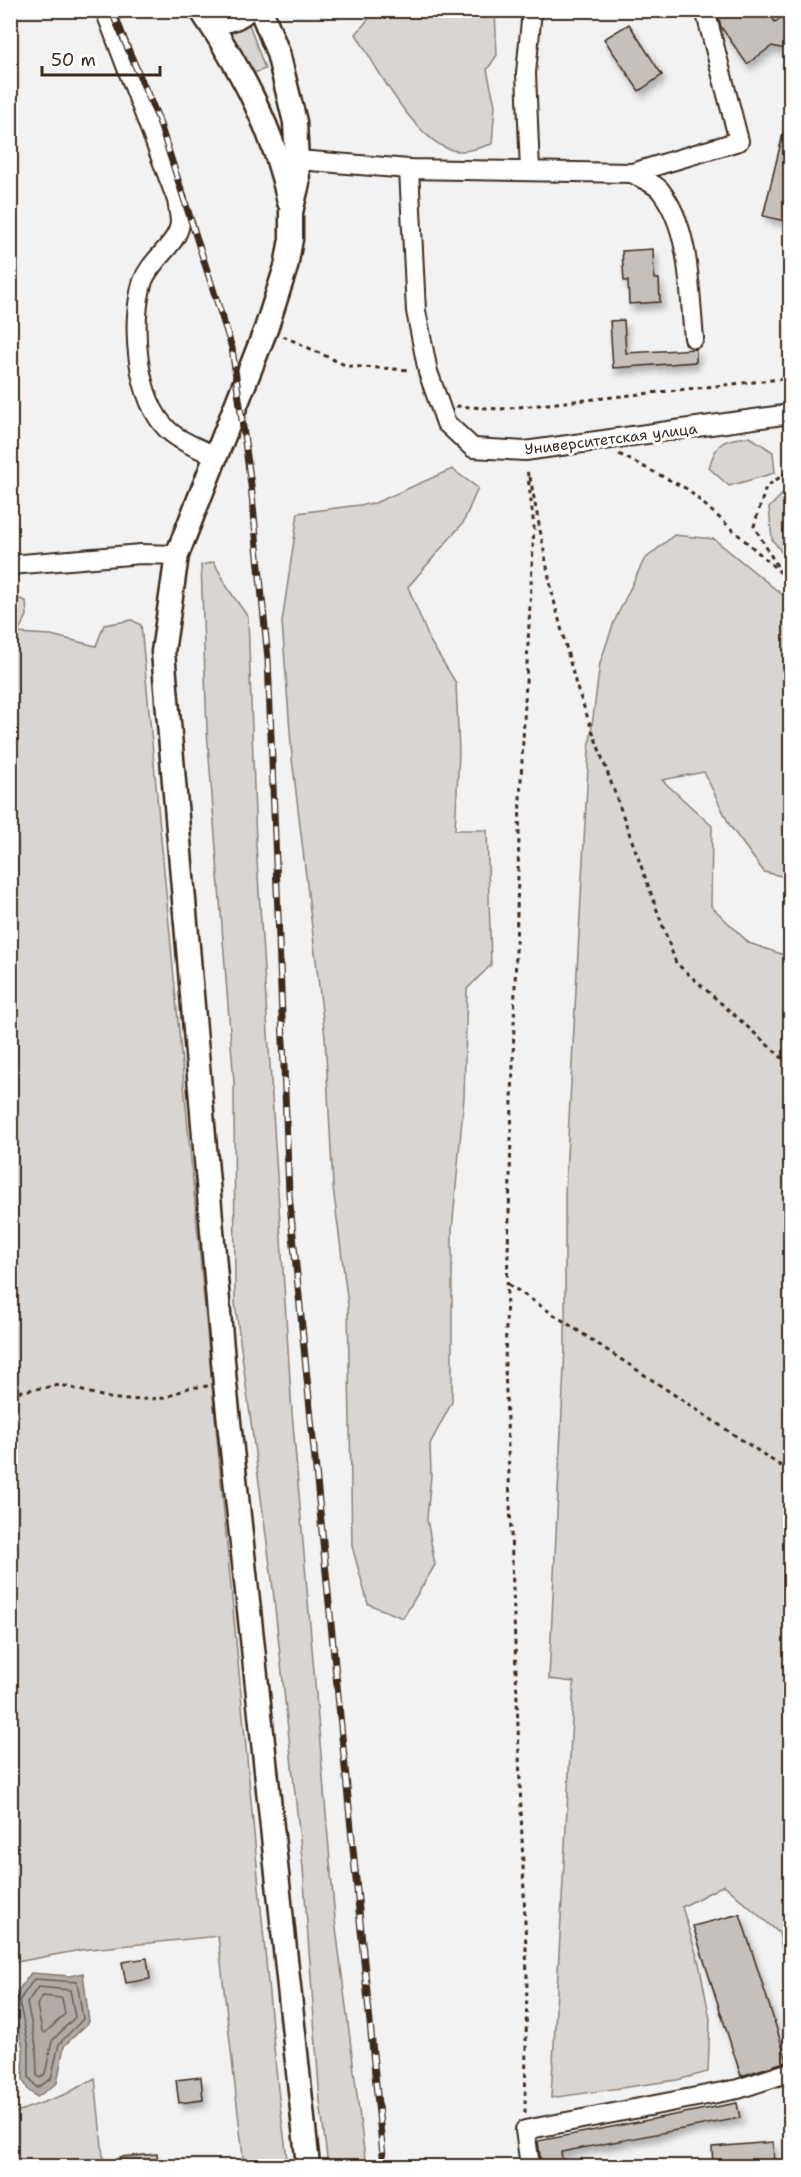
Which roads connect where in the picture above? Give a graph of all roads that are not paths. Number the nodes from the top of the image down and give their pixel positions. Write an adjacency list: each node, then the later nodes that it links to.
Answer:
1 (105, 10): 14 (street)
2 (248, 10): 6 (main road)
3 (261, 10): 7 (main road)
4 (532, 10): 9 (street)
5 (705, 10): 10 (street)
6 (204, 15): 11 (main road)
7 (298, 160): 8 (street); 11 (main road)
8 (409, 169): 9 (street); 13 (street, Университетская улица)
9 (530, 171): 10 (street)
10 (632, 173): 12 (street)
11 (291, 212): 14 (main road)
12 (694, 338)
13 (790, 414)
14 (216, 456): 15 (main road)
15 (177, 555): 16 (street); 18 (main road)
16 (10, 565)
17 (790, 2072): 19 (street)
18 (308, 2166)
19 (531, 2166)

